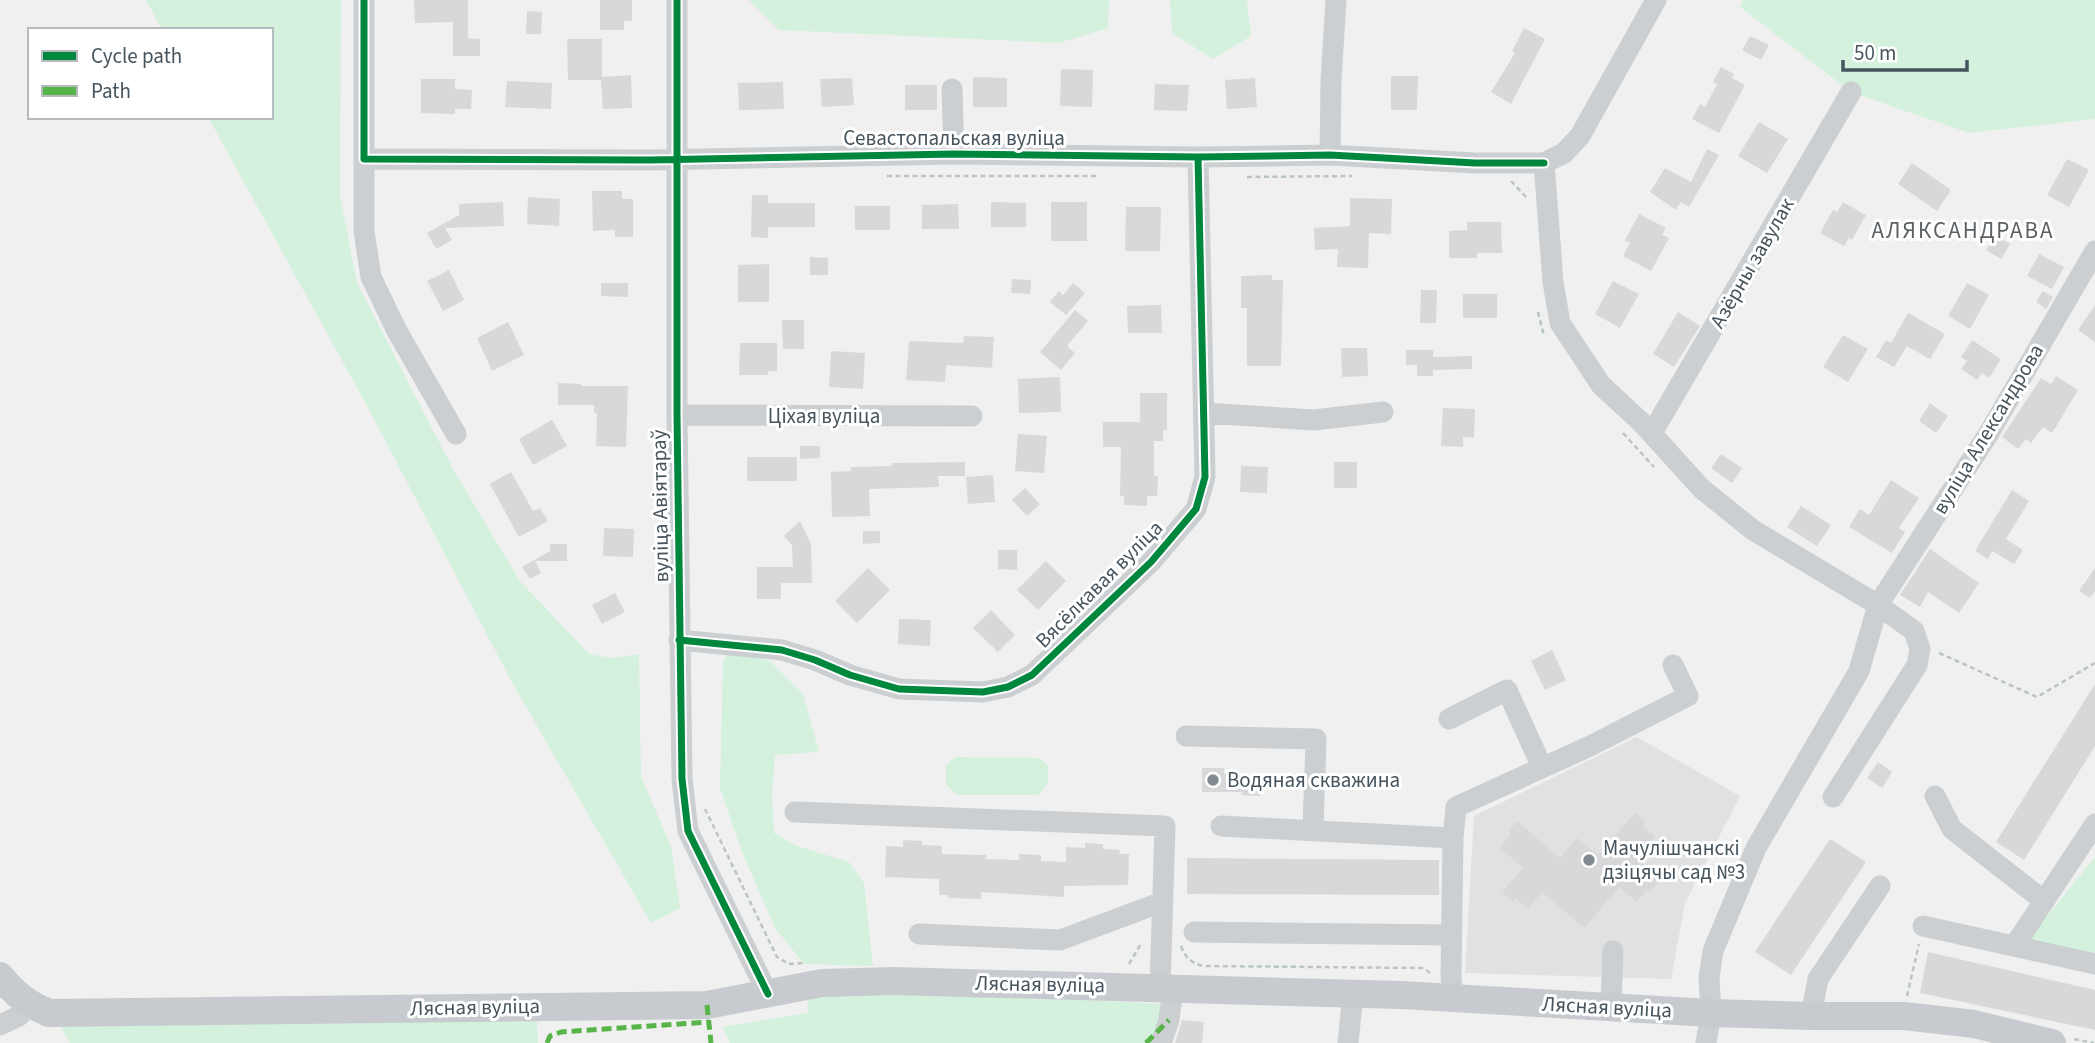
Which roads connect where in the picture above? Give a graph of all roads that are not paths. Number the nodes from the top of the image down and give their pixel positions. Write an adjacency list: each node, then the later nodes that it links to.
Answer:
1 (364, 0): 10 (street)
2 (677, 0): 11 (street, вуліца Авіятараў)
3 (1336, 0): 8 (street)
4 (1656, 0): 12 (street)
5 (952, 89): 7 (street)
6 (1852, 92): 18 (street, Азёрны завулак)
7 (954, 154): 9 (street, Севастопальская вуліца); 11 (street, Севастопальская вуліца)
8 (1330, 155): 9 (street, Севастопальская вуліца); 12 (street, Севастопальская вуліца)
9 (1198, 157): 15 (street, Вясёлкавая вуліца)
10 (365, 159): 11 (street, Севастопальская вуліца); 19 (street)
11 (676, 159): 16 (street, вуліца Авіятараў)
12 (1544, 163): 18 (street)
13 (2095, 251): 20 (street, вуліца Александрова)
14 (1383, 412): 15 (street)
15 (1205, 413): 21 (street, Вясёлкавая вуліца)
16 (677, 415): 17 (street, Ціхая вуліца); 21 (street, вуліца Авіятараў)
17 (972, 416)
18 (1652, 433): 20 (street)
19 (456, 434)
20 (1878, 605): 27 (street); 50 (street, вуліца Александрова)
21 (679, 640): 46 (street, вуліца Авіятараў)
22 (1673, 666): 25 (street)
23 (1449, 719): 25 (street)
24 (1186, 736): 31 (street)
25 (1542, 767): 32 (street)
26 (1935, 796): 34 (street)
27 (1833, 797)
28 (795, 812): 35 (street)
29 (2095, 824): 34 (street)
30 (1221, 826): 31 (street)
31 (1313, 830): 32 (street)
32 (1453, 838): 39 (street)
33 (1880, 886): 51 (street)
34 (2044, 901): 40 (street)
35 (1162, 902): 38 (street); 44 (street)
36 (1923, 926): 40 (street)
37 (1194, 932): 39 (street)
38 (919, 934)
39 (1452, 935): 45 (street)
40 (2015, 945): 42 (street)
41 (1613, 951): 49 (street)
42 (2095, 964)
43 (0, 976): 48 (main road)
44 (1166, 988): 46 (main road, Лясная вуліца); 47 (main road, Лясная вуліца); 53 (street)
45 (1452, 988): 47 (main road, Лясная вуліца); 49 (main road, Лясная вуліца)
46 (768, 994): 48 (main road, Лясная вуліца)
47 (1353, 994): 54 (street)
48 (29, 1005): 52 (street)
49 (1611, 1006): 50 (main road, Лясная вуліца)
50 (1711, 1013): 51 (main road, Лясная вуліца); 55 (street, вуліца Александрова)
51 (1811, 1016): 56 (main road, Лясная вуліца)
52 (0, 1025)
53 (1161, 1043)
54 (1348, 1043)
55 (1706, 1043)
56 (2052, 1043)

